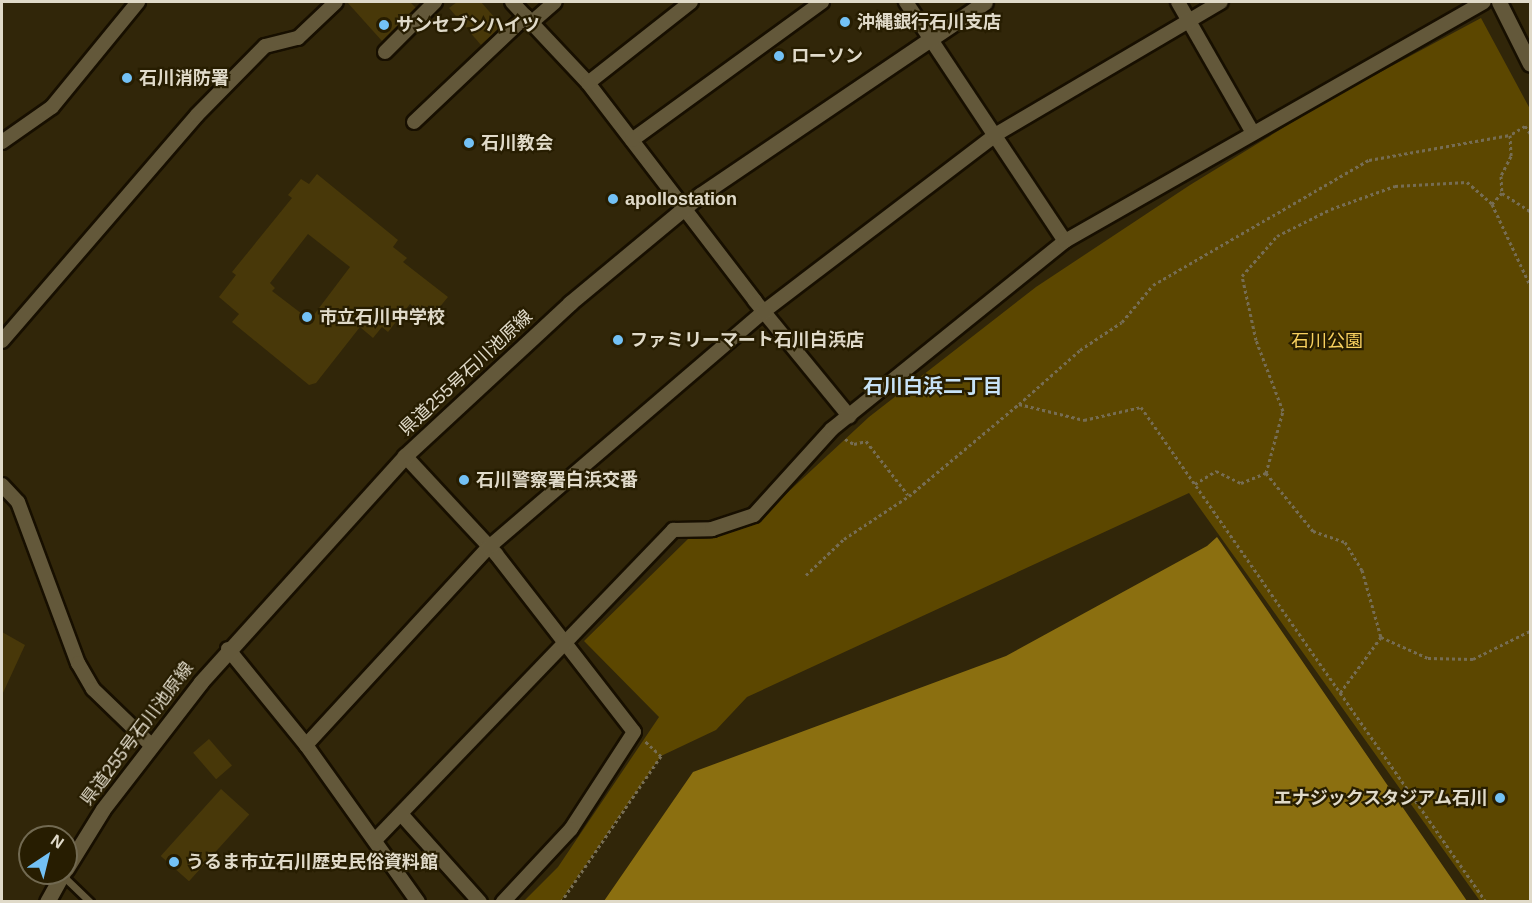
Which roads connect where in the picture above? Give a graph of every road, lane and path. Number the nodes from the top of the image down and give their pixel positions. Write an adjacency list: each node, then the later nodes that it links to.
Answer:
1 (138, 2): 26 (street)
2 (336, 2): 34 (street)
3 (435, 2): 17 (street)
4 (512, 2): 14 (street)
5 (555, 2): 14 (street)
6 (691, 2): 19 (street)
7 (822, 2): 25 (street)
8 (906, 2): 16 (street)
9 (985, 2): 16 (main road, 県道255号石川池原線)
10 (1178, 2): 15 (street)
11 (1221, 2): 15 (street)
12 (1484, 2): 21 (street)
13 (1499, 2): 18 (main road)
14 (529, 19): 19 (street); 20 (street)
15 (1188, 19): 21 (street); 23 (street)
16 (927, 37): 23 (street); 29 (main road, 県道255号石川池原線)
17 (385, 52)
18 (1530, 64)
19 (588, 83): 25 (street)
20 (414, 122)
21 (1252, 131): 31 (street)
22 (1530, 133): 24 (path)
23 (995, 135): 31 (street); 33 (street)
24 (1510, 135): 27 (path); 35 (path)
25 (632, 140): 29 (street)
26 (2, 142)
27 (1502, 193): 28 (path); 30 (path)
28 (1492, 204): 32 (path); 39 (path)
29 (684, 208): 33 (street); 38 (main road, 県道255号石川池原線)
30 (1530, 211)
31 (1065, 241): 36 (street)
32 (1530, 285)
33 (763, 312): 36 (street); 43 (street)
34 (2, 341)
35 (1019, 405): 40 (path); 42 (path)
36 (849, 416): 47 (street)
37 (840, 436): 42 (path)
38 (405, 456): 43 (street); 48 (main road, 県道255号石川池原線)
39 (1266, 472): 40 (path); 46 (path)
40 (1195, 484): 49 (path)
41 (2, 485): 51 (street)
42 (909, 496): 44 (path)
43 (489, 547): 47 (street); 52 (street)
44 (806, 575)
45 (1530, 631): 46 (path)
46 (1381, 637): 49 (path)
47 (567, 643): 50 (street); 53 (street)
48 (228, 649): 51 (main road, 県道255号石川池原線); 52 (street)
49 (1340, 693): 64 (path)
50 (634, 732): 62 (street); 63 (path)
51 (150, 744): 55 (main road, 県道255号石川池原線)
52 (306, 745): 54 (street)
53 (401, 814): 54 (street); 61 (street)
54 (375, 840): 60 (street)
55 (78, 851)
56 (57, 885): 58 (main road, 県道255号石川池原線)
57 (75, 885): 59 (lane)
58 (47, 902)
59 (90, 902)
60 (417, 902)
61 (480, 902)
62 (503, 902)
63 (561, 902)
64 (1486, 902)

